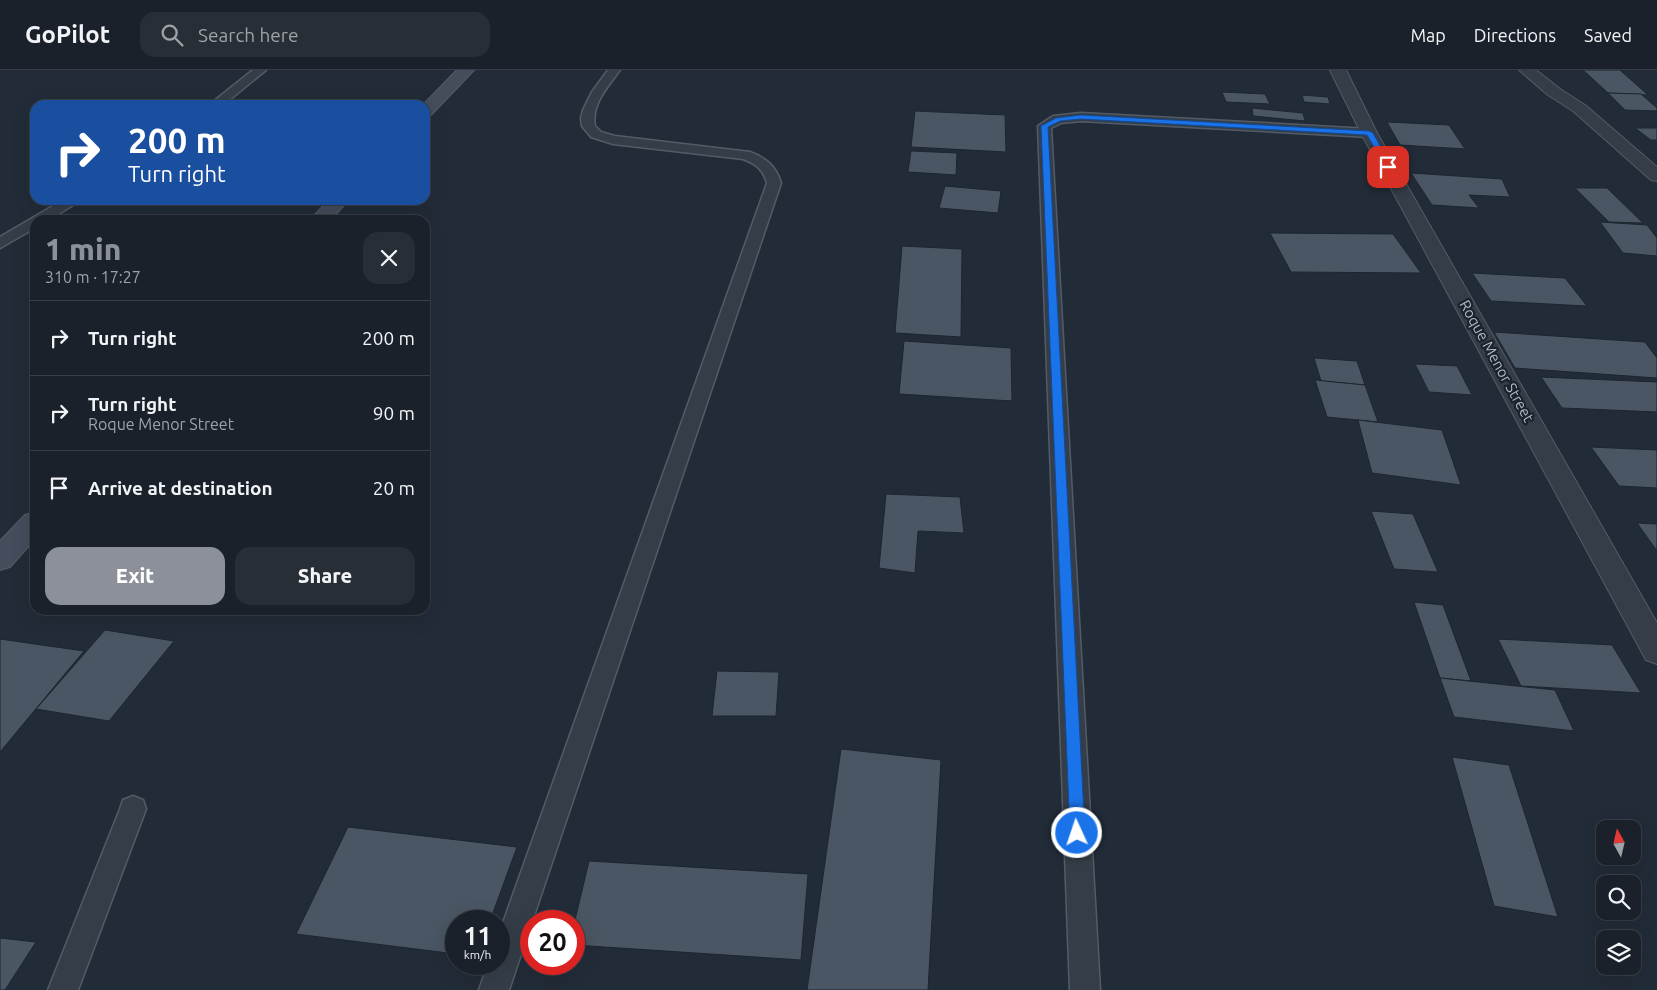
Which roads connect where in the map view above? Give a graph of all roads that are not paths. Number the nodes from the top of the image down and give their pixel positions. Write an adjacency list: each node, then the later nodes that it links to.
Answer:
1 (260, 70): 6 (lane)
2 (466, 70): 7 (main road)
3 (614, 70): 21 (lane)
4 (1338, 70): 8 (street, Roque Menor Street)
5 (1527, 70): 9 (street)
6 (221, 100)
7 (430, 107)
8 (1369, 133): 18 (street, Roque Menor Street); 22 (lane)
9 (1657, 176)
10 (65, 205): 12 (lane)
11 (334, 205): 13 (main road)
12 (47, 215)
13 (325, 215)
14 (30, 225): 15 (lane)
15 (0, 243)
16 (30, 527): 17 (main road)
17 (0, 559)
18 (1657, 651)
19 (133, 809): 20 (lane)
20 (63, 990)
21 (494, 990)
22 (1084, 990)

